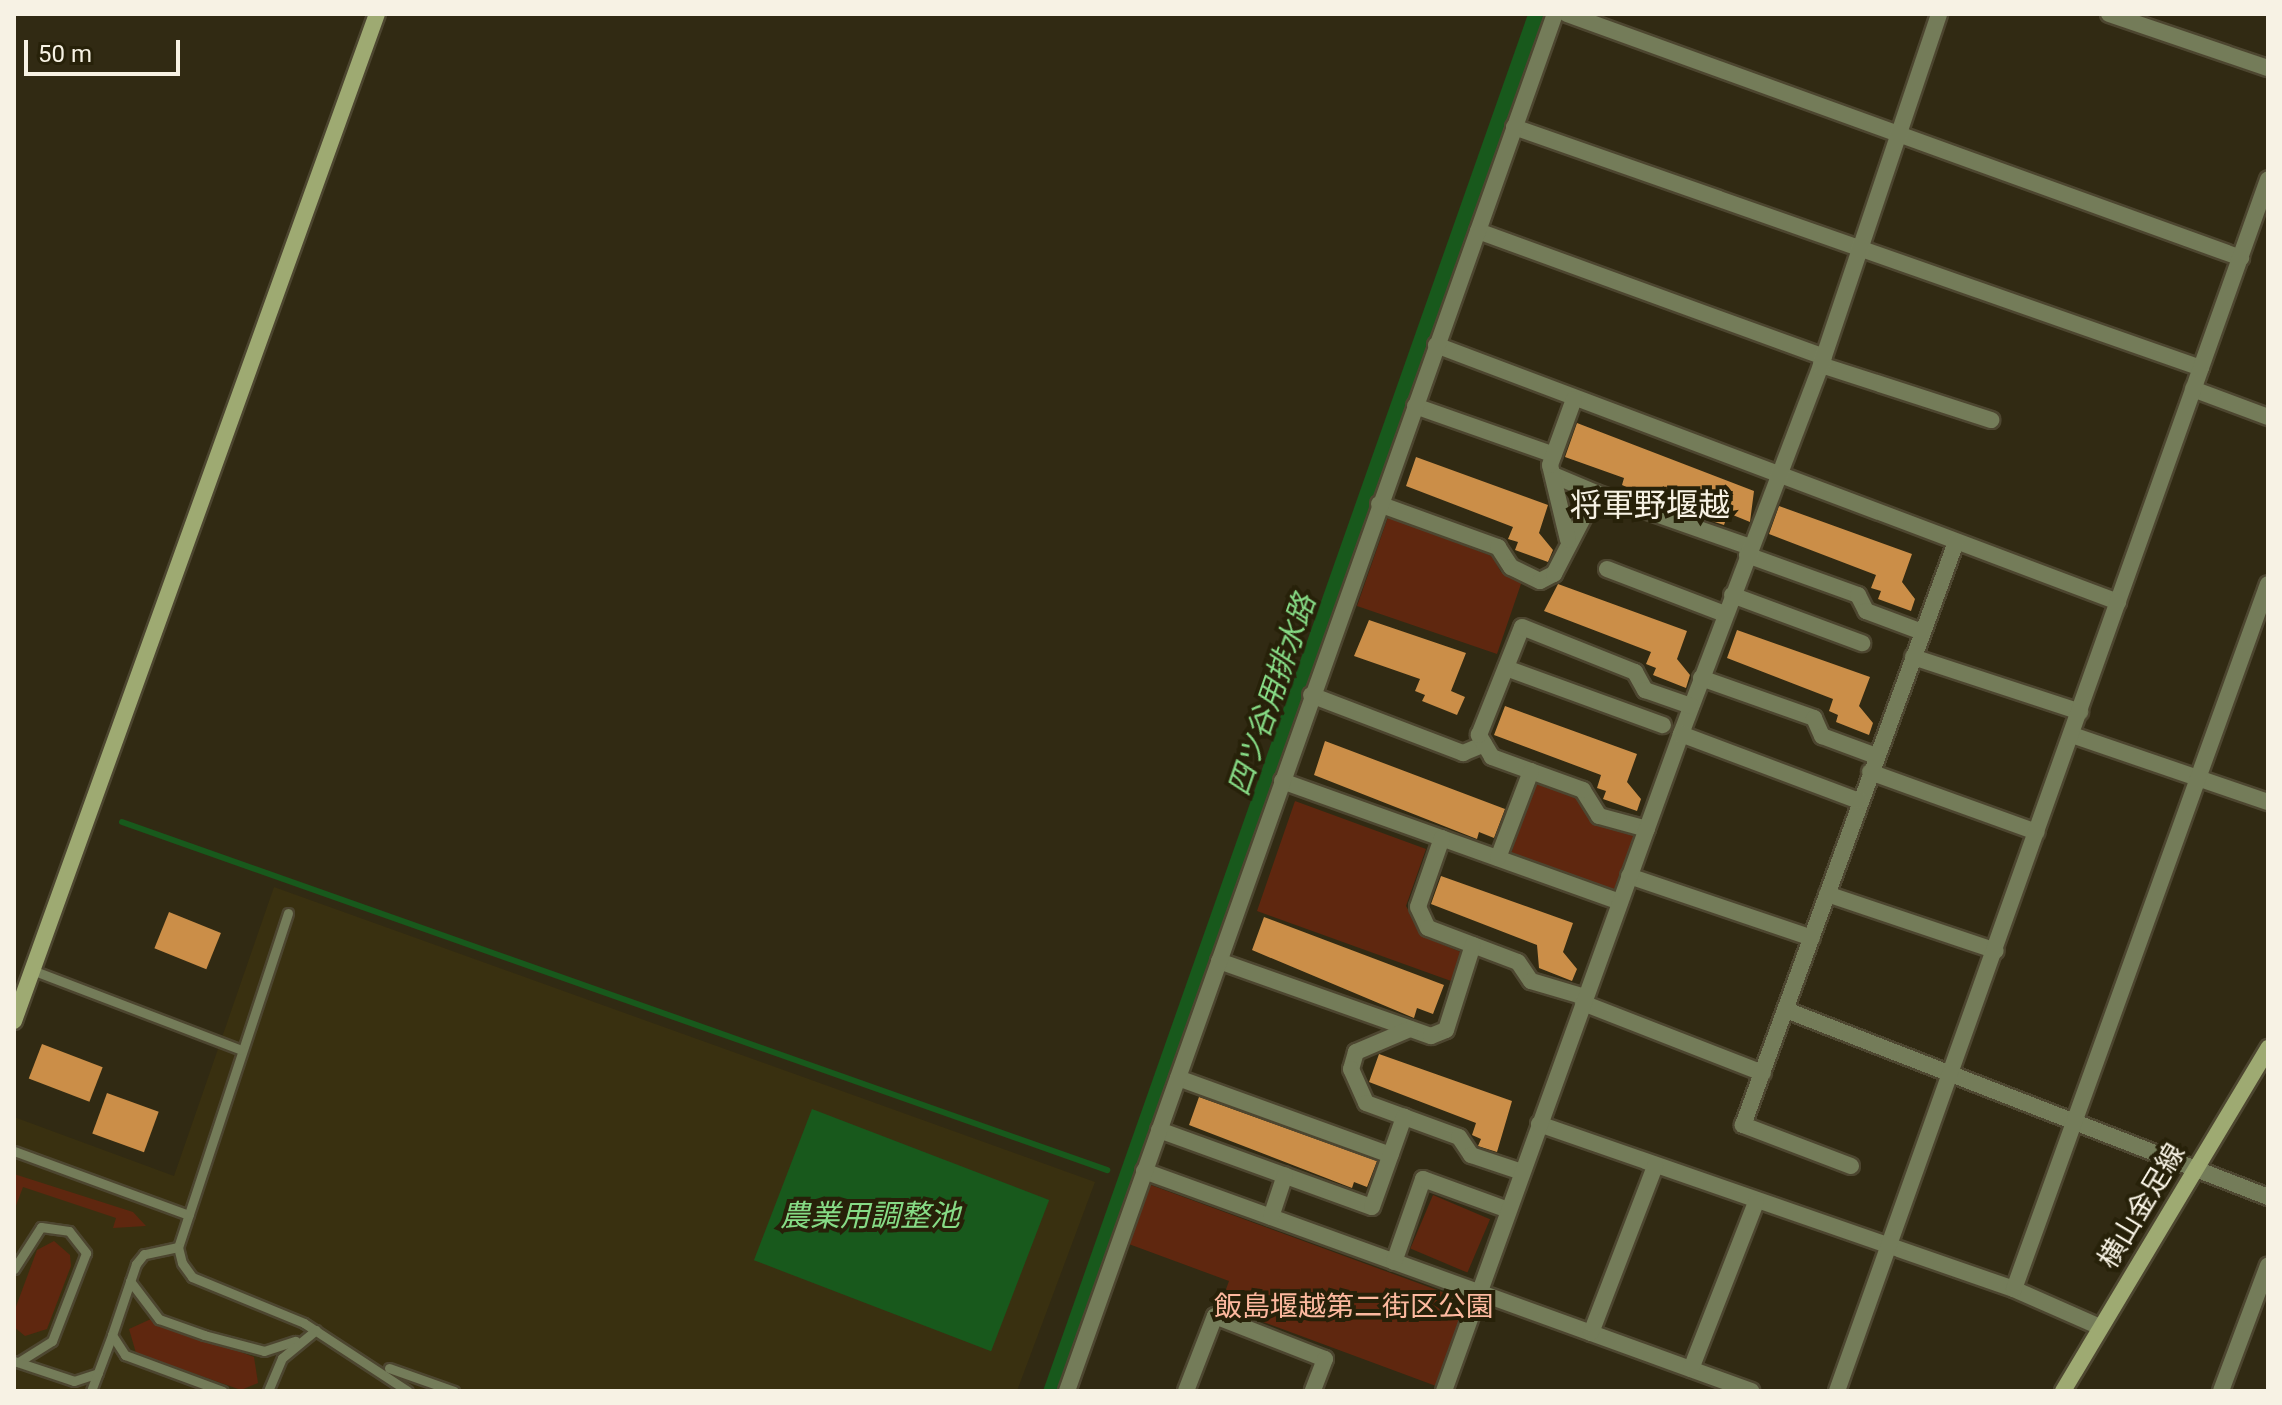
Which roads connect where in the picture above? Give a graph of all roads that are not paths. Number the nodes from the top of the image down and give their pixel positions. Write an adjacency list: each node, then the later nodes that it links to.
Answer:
1 (377, 14): 64 (street)
2 (1555, 14): 7 (street)
3 (1567, 14): 8 (street)
4 (1939, 14): 8 (street)
5 (2109, 14): 6 (street)
6 (2268, 68)
7 (1514, 127): 10 (street); 11 (street)
8 (1897, 133): 11 (street); 12 (street)
9 (2268, 179): 12 (street)
10 (1478, 231): 13 (street); 14 (street)
11 (1859, 253): 14 (street); 15 (street)
12 (2241, 258): 15 (street)
13 (1436, 345): 17 (street); 18 (street)
14 (1822, 361): 20 (street); 22 (street)
15 (2201, 368): 16 (street)
16 (2193, 389): 19 (street); 32 (street)
17 (1574, 399): 21 (street); 22 (street)
18 (1415, 406): 21 (street); 25 (street)
19 (2268, 417)
20 (1991, 420)
21 (1554, 455): 23 (street)
22 (1779, 473): 27 (street); 28 (street)
23 (1553, 475): 24 (street); 26 (street)
24 (1596, 493): 26 (street); 28 (street)
25 (1379, 504): 26 (street); 39 (street)
26 (1568, 540)
27 (1956, 542): 32 (street); 34 (street)
28 (1748, 551): 30 (street); 34 (street)
29 (1607, 569): 33 (street)
30 (1732, 595): 33 (street); 35 (street)
31 (2266, 596): 48 (street)
32 (2118, 602): 41 (street)
33 (1725, 614): 38 (street)
34 (1922, 632): 36 (street)
35 (1862, 643)
36 (1913, 657): 41 (street); 46 (street)
37 (1506, 668): 40 (street); 42 (street); 45 (street)
38 (1701, 678): 40 (street); 46 (street)
39 (1311, 695): 45 (street); 49 (street)
40 (1691, 706): 43 (street)
41 (2080, 712): 44 (street)
42 (1663, 725)
43 (1681, 734): 50 (street); 52 (street)
44 (2072, 735): 48 (street); 53 (street)
45 (1484, 744): 47 (street)
46 (1873, 764): 50 (street); 53 (street)
47 (1531, 771): 52 (street); 55 (street)
48 (2197, 774): 51 (street); 75 (street)
49 (1282, 781): 54 (street); 63 (street)
50 (1859, 801): 57 (street)
51 (2268, 802)
52 (1647, 829): 56 (street)
53 (2037, 832): 62 (street)
54 (1442, 838): 55 (street); 61 (street)
55 (1498, 858): 58 (street)
56 (1629, 876): 58 (street); 60 (street)
57 (1827, 894): 60 (street); 62 (street)
58 (1620, 902): 65 (street)
59 (288, 913): 70 (lane)
60 (1812, 938): 66 (street)
61 (1473, 945): 65 (street); 68 (street)
62 (1996, 951): 71 (street)
63 (1219, 961): 68 (street); 73 (street)
64 (32, 970): 67 (street); 70 (lane)
65 (1584, 1000): 72 (street); 76 (street)
66 (1786, 1010): 71 (street); 72 (street)
67 (14, 1021)
68 (1410, 1029): 74 (street)
69 (2268, 1048): 82 (street, 横山金足線)
70 (241, 1050): 89 (lane)
71 (1952, 1071): 75 (street); 92 (street)
72 (1763, 1073): 81 (street)
73 (1178, 1078): 77 (street); 79 (street)
74 (1404, 1117): 79 (street); 84 (street)
75 (2073, 1122): 82 (street); 97 (street)
76 (1539, 1124): 80 (street); 84 (street)
77 (1159, 1130): 83 (street); 85 (street)
78 (14, 1151): 89 (lane)
79 (1391, 1155): 85 (street)
80 (1655, 1166): 87 (street); 101 (street)
81 (1851, 1166)
82 (2194, 1169): 86 (street); 99 (street, 横山金足線)
83 (1144, 1171): 90 (street); 113 (street)
84 (1522, 1172): 88 (street)
85 (1285, 1175): 90 (street)
86 (2268, 1197)
87 (1756, 1202): 92 (street); 106 (street)
88 (1508, 1210): 93 (street); 98 (street)
89 (189, 1215): 91 (lane)
90 (1271, 1217): 93 (street)
91 (178, 1247): 96 (lane); 100 (lane)
92 (1888, 1250): 97 (street); 118 (street)
93 (1394, 1262): 98 (street)
94 (2268, 1265): 120 (street)
95 (14, 1269): 105 (lane)
96 (130, 1281): 102 (lane); 103 (lane)
97 (2014, 1289): 99 (street)
98 (1478, 1292): 101 (street); 116 (street)
99 (2100, 1327): 119 (street, 横山金足線)
100 (316, 1330): 103 (lane); 104 (lane)
101 (1591, 1333): 106 (street)
102 (112, 1335): 107 (lane); 109 (lane)
103 (295, 1341): 110 (lane)
104 (367, 1360): 111 (lane); 112 (lane)
105 (16, 1361): 107 (lane)
106 (1691, 1369): 117 (street)
107 (98, 1373): 108 (lane)
108 (91, 1391)
109 (223, 1391)
110 (268, 1391)
111 (408, 1391)
112 (454, 1391)
113 (1067, 1391)
114 (1186, 1391): 115 (street)
115 (1313, 1391)
116 (1444, 1391)
117 (1751, 1391)
118 (1837, 1391)
119 (2063, 1391)
120 (2221, 1391)

